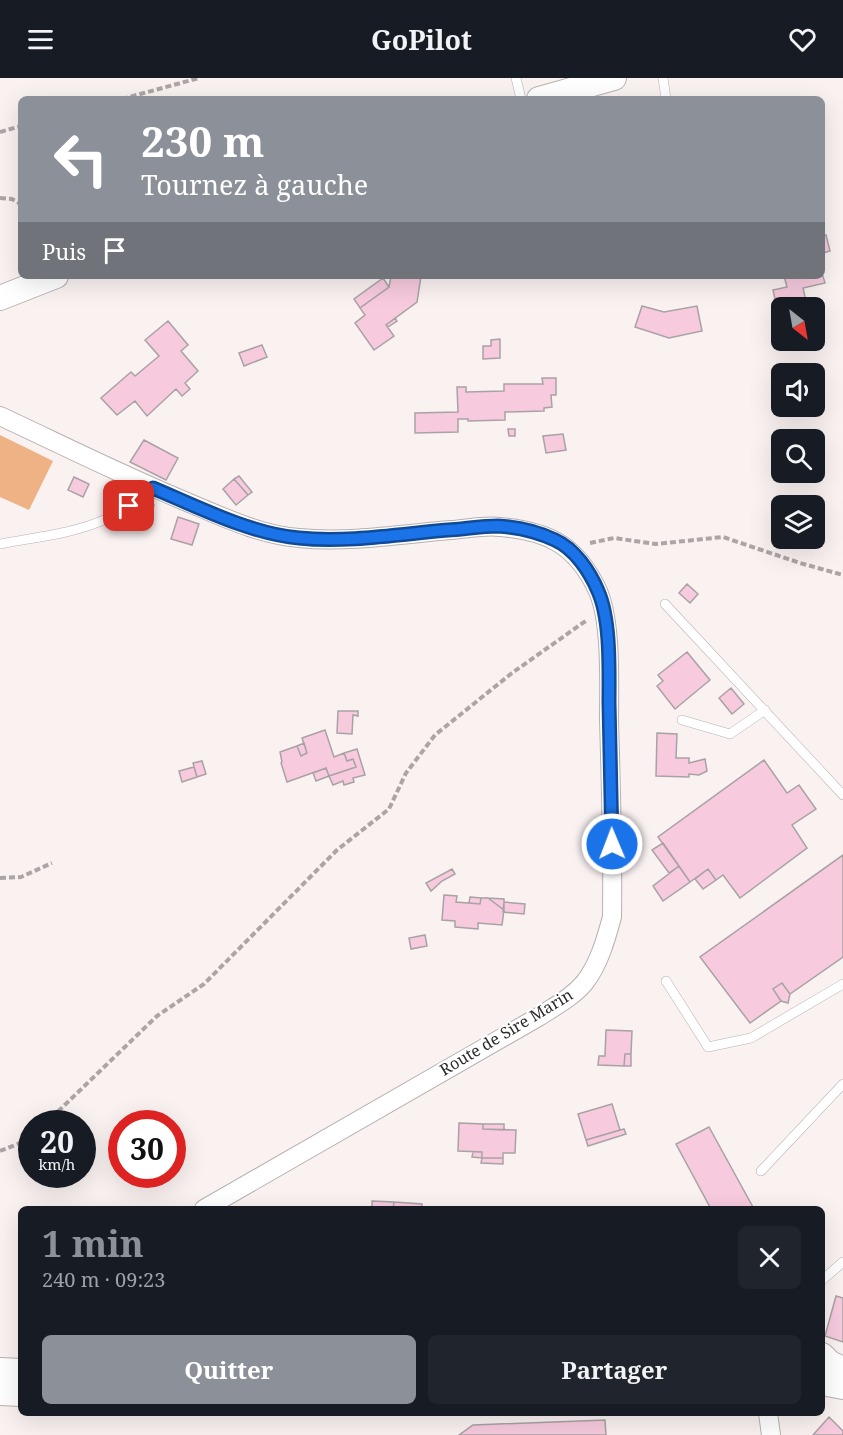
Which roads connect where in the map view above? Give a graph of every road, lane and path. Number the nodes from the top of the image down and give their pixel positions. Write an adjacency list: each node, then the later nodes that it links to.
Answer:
1 (199, 78): 5 (path)
2 (516, 78): 6 (lane)
3 (614, 78): 7 (main road)
4 (663, 78): 8 (lane)
5 (133, 96)
6 (520, 96)
7 (550, 96)
8 (666, 96)
9 (18, 127): 10 (path)
10 (0, 132)
11 (0, 198): 12 (path)
12 (18, 202)
13 (48, 279): 14 (main road)
14 (0, 298)
15 (0, 416): 16 (street, Route de Sire Marin)
16 (153, 488): 17 (lane); 18 (street, Route de Sire Marin)
17 (0, 544)
18 (569, 548): 19 (path); 21 (street, Route de Sire Marin)
19 (843, 575)
20 (665, 604): 22 (lane)
21 (604, 608): 30 (path); 34 (street, Route de Sire Marin)
22 (765, 710): 23 (lane); 24 (lane)
23 (682, 720)
24 (843, 795)
25 (52, 863): 26 (path)
26 (0, 878)
27 (666, 981): 28 (lane)
28 (843, 984)
29 (843, 1084): 33 (lane)
30 (60, 1110)
31 (18, 1144): 32 (path)
32 (0, 1151)
33 (761, 1171)
34 (209, 1206)
35 (843, 1262): 36 (lane)
36 (825, 1279)
37 (825, 1358): 38 (main road)
38 (843, 1369)
39 (0, 1370): 40 (main road)
40 (18, 1371)
41 (825, 1384): 42 (main road)
42 (843, 1387)
43 (0, 1393): 44 (main road)
44 (18, 1394)

